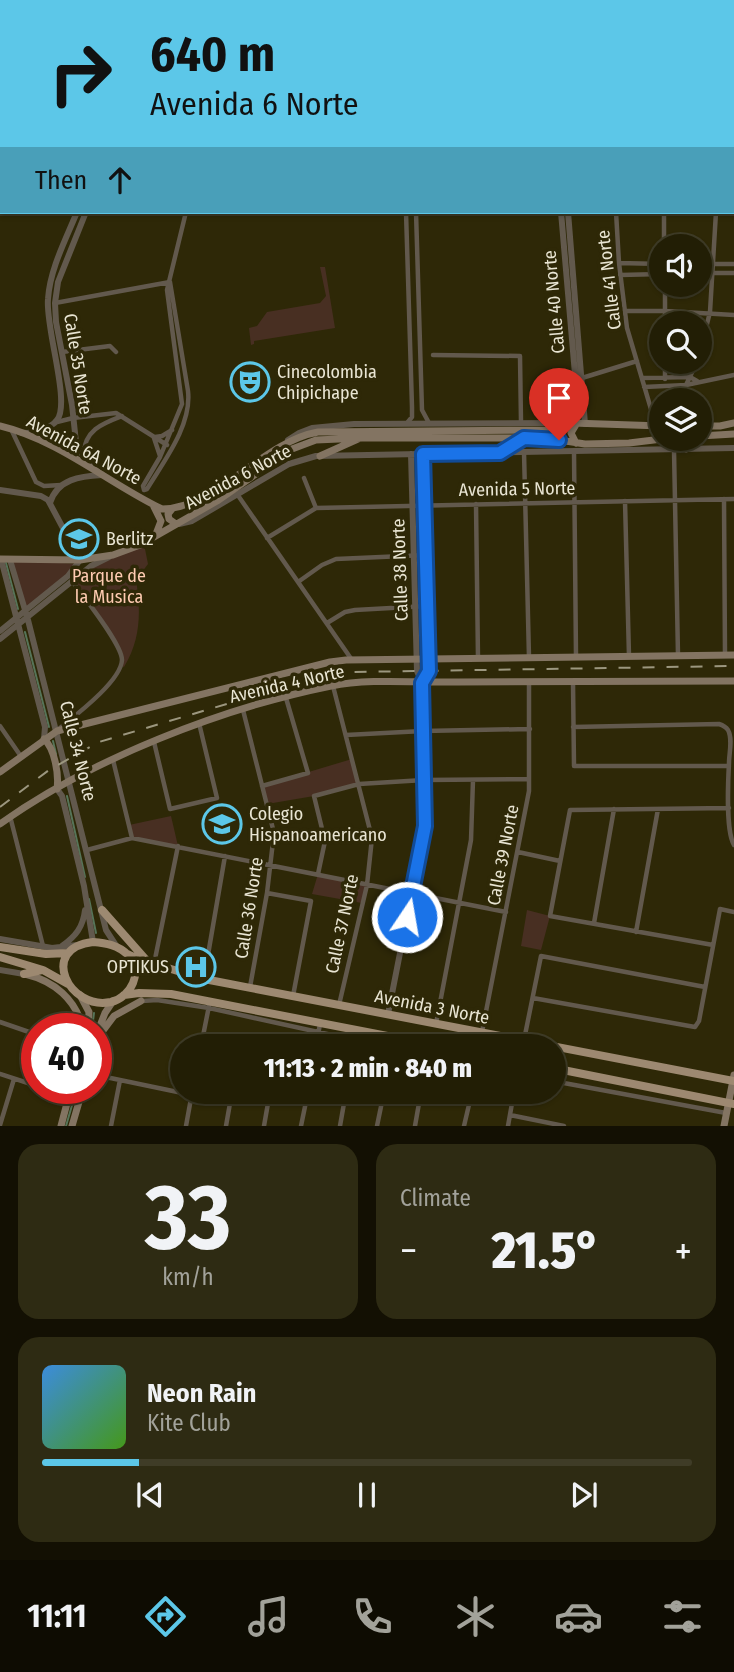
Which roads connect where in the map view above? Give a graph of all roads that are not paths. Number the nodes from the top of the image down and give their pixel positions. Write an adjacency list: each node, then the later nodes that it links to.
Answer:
1 (76, 214): 52 (street, Calle 35 Norte)
2 (85, 214): 22 (street, Calle 35 Norte)
3 (186, 214): 20 (street)
4 (406, 214): 29 (street)
5 (416, 214): 30 (street)
6 (561, 214): 54 (street, Calle 40 Norte)
7 (568, 214): 41 (street, Calle 40 Norte)
8 (616, 214): 12 (street, Calle 41 Norte)
9 (664, 214): 11 (street)
10 (716, 214): 14 (street)
11 (664, 234)
12 (619, 263): 13 (street); 19 (street, Calle 41 Norte)
13 (649, 264)
14 (713, 264): 15 (street); 16 (street)
15 (734, 264)
16 (713, 273): 17 (street); 26 (street)
17 (734, 273)
18 (649, 274): 19 (street)
19 (620, 275): 23 (street, Calle 41 Norte)
20 (170, 282): 22 (street); 64 (street); 74 (street)
21 (665, 297): 25 (street)
22 (55, 303): 33 (street, Calle 35 Norte)
23 (625, 311): 24 (street); 36 (street, Calle 41 Norte)
24 (649, 311)
25 (665, 311)
26 (710, 311)
27 (712, 313): 28 (street)
28 (734, 316)
29 (410, 333): 30 (street); 31 (street)
30 (420, 334): 32 (street)
31 (411, 345): 32 (street); 56 (street)
32 (420, 345): 57 (street)
33 (61, 352): 34 (street); 51 (street, Calle 35 Norte)
34 (116, 352)
35 (433, 355): 53 (street)
36 (637, 361): 41 (street); 43 (street, Calle 41 Norte)
37 (665, 374): 42 (street)
38 (691, 374): 40 (street)
39 (734, 376): 44 (street)
40 (690, 377): 42 (street); 44 (street); 45 (street)
41 (582, 378): 58 (street, Calle 40 Norte)
42 (665, 378): 43 (street); 46 (street)
43 (642, 379): 47 (street, Calle 41 Norte)
44 (698, 381): 45 (street)
45 (686, 385): 46 (street); 48 (street)
46 (664, 386): 47 (street)
47 (644, 387): 49 (street, Calle 41 Norte)
48 (685, 388)
49 (649, 400)
50 (122, 416): 51 (street); 68 (street); 84 (street)
51 (73, 418): 52 (street); 84 (street, Calle 35 Norte)
52 (56, 422): 65 (street)
53 (521, 422): 54 (street, Avenida 6 Norte); 57 (street, Avenida 6 Norte)
54 (562, 423): 58 (street, Avenida 6 Norte)
55 (733, 423): 60 (main road)
56 (405, 424): 57 (street, Avenida 6 Norte); 73 (street, Avenida 6 Norte)
57 (430, 424)
58 (578, 424): 59 (main road, Avenida 6 Norte); 73 (main road, Avenida 6 Norte); 75 (main road)
59 (630, 425): 62 (main road, Avenida 6 Norte); 72 (main road)
60 (712, 425)
61 (0, 426): 63 (main road, Avenida 6A Norte)
62 (649, 426)
63 (11, 429): 65 (main road, Avenida 6A Norte); 89 (street)
64 (173, 429): 68 (street); 74 (street)
65 (20, 433): 87 (main road, Avenida 6A Norte)
66 (734, 434): 67 (main road)
67 (712, 435)
68 (154, 437): 74 (street); 86 (street)
69 (362, 438): 70 (main road, Avenida 6 Norte); 85 (main road); 98 (main road, Avenida 6 Norte)
70 (524, 438): 75 (main road, Avenida 6 Norte); 81 (main road)
71 (649, 441): 72 (main road, Avenida 6 Norte)
72 (629, 443): 75 (main road, Avenida 6 Norte)
73 (284, 444): 107 (main road, Avenida 6 Norte)
74 (169, 446): 86 (street); 86 (street)
75 (575, 447): 76 (street, Avenida 6 Norte); 80 (street, Avenida 6 Norte); 99 (street)
76 (649, 448)
77 (712, 448): 78 (street, Avenida 6 Norte)
78 (734, 448)
79 (674, 451): 94 (street)
80 (524, 452): 81 (street, Avenida 6 Norte); 101 (street)
81 (500, 453): 83 (street, Avenida 6 Norte)
82 (411, 454): 83 (street, Avenida 6 Norte); 85 (street, Avenida 6 Norte); 104 (street, Calle 38 Norte)
83 (423, 454): 105 (street, Calle 38 Norte)
84 (83, 456): 87 (street, Calle 35 Norte)
85 (320, 456): 92 (street, Avenida 6 Norte)
86 (160, 457)
87 (102, 475): 90 (street); 102 (main road, Avenida 6A Norte)
88 (304, 478): 106 (street)
89 (36, 482): 90 (street); 93 (street)
90 (62, 485): 100 (street)
91 (0, 490): 93 (street)
92 (237, 495): 98 (street, Avenida 6 Norte); 109 (street)
93 (33, 496): 100 (street)
94 (675, 499): 95 (street, Avenida 5 Norte); 97 (street, Avenida 5 Norte); 125 (street)
95 (724, 499): 96 (street, Avenida 5 Norte); 126 (street)
96 (734, 499)
97 (625, 500): 99 (street, Avenida 5 Norte); 127 (street)
98 (221, 501): 108 (main road, Avenida 6 Norte)
99 (574, 502): 101 (street, Avenida 5 Norte); 129 (street)
100 (50, 503): 115 (street)
101 (525, 503): 103 (street, Avenida 5 Norte); 128 (street)
102 (153, 504): 107 (main road, Avenida 6 Norte); 110 (main road)
103 (475, 504): 105 (street, Avenida 5 Norte); 130 (street)
104 (412, 505): 105 (street, Avenida 5 Norte); 106 (street, Avenida 5 Norte); 112 (street, Calle 38 Norte)
105 (424, 505): 113 (street, Calle 38 Norte)
106 (316, 508): 109 (street, Avenida 5 Norte)
107 (172, 509): 108 (main road)
108 (176, 524): 110 (main road, Avenida 6 Norte)
109 (267, 538): 117 (street)
110 (150, 539): 111 (main road, Avenida 6 Norte)
111 (113, 555): 115 (main road, Avenida 6 Norte); 116 (street)
112 (414, 555): 113 (street); 117 (street); 118 (street, Calle 38 Norte)
113 (426, 555): 119 (street, Calle 38 Norte)
114 (4, 559): 115 (main road, Avenida 6 Norte); 120 (street, Calle 34 Norte); 121 (street, Calle 34 Norte)
115 (80, 560): 120 (street)
116 (72, 580): 120 (street); 145 (street)
117 (298, 582): 122 (street)
118 (415, 606): 119 (street); 122 (street); 131 (street, Calle 38 Norte)
119 (427, 606): 132 (street, Calle 38 Norte)
120 (26, 613): 121 (street); 145 (street, Calle 34 Norte)
121 (18, 620): 123 (street); 124 (street); 148 (street, Calle 34 Norte)
122 (327, 623): 133 (street)
123 (0, 631)
124 (0, 639)
125 (678, 655): 126 (main road, Avenida 4 Norte); 127 (main road, Avenida 4 Norte)
126 (730, 655)
127 (629, 656): 129 (main road, Avenida 4 Norte)
128 (528, 657): 129 (main road, Avenida 4 Norte); 130 (main road, Avenida 4 Norte)
129 (576, 657)
130 (478, 658): 132 (main road, Avenida 4 Norte)
131 (417, 659): 132 (main road, Avenida 4 Norte); 133 (main road, Avenida 4 Norte); 137 (street, Calle 38 Norte)
132 (428, 659): 137 (street, Calle 38 Norte)
133 (352, 660): 145 (main road, Avenida 4 Norte)
134 (529, 681): 135 (main road, Avenida 4 Norte); 137 (main road, Avenida 4 Norte); 144 (street, Calle 39 Norte)
135 (572, 681): 136 (main road, Avenida 4 Norte); 143 (street)
136 (734, 681)
137 (422, 683): 138 (main road, Avenida 4 Norte); 146 (street, Calle 38 Norte)
138 (333, 686): 139 (main road, Avenida 4 Norte); 147 (street, Calle 37 Norte)
139 (286, 698): 140 (main road, Avenida 4 Norte); 159 (street)
140 (243, 710): 141 (main road, Avenida 4 Norte); 159 (street, Calle 36 Norte)
141 (198, 722): 149 (main road, Avenida 4 Norte); 149 (street)
142 (0, 726): 150 (street)
143 (573, 727): 152 (street); 152 (street)
144 (530, 729): 146 (street); 154 (street, Calle 39 Norte)
145 (57, 731): 148 (main road, Avenida 4 Norte); 157 (street, Calle 34 Norte)
146 (423, 731): 147 (street); 155 (street, Calle 38 Norte)
147 (346, 735): 158 (street, Calle 37 Norte)
148 (44, 739): 150 (main road, Avenida 4 Norte); 160 (main road)
149 (154, 742): 151 (main road, Avenida 4 Norte)
150 (20, 755): 153 (main road, Avenida 4 Norte)
151 (113, 760): 157 (main road, Avenida 4 Norte); 166 (street)
152 (729, 766): 161 (street)
153 (0, 772)
154 (529, 779): 156 (street); 170 (street, Calle 39 Norte)
155 (424, 780): 156 (street); 158 (street); 177 (street, Calle 38 Norte)
156 (473, 780): 179 (street)
157 (70, 782): 160 (main road, Avenida 4 Norte); 169 (street, Calle 34 Norte)
158 (359, 784): 174 (street); 175 (street, Calle 37 Norte)
159 (262, 786): 173 (street, Calle 36 Norte)
160 (57, 789): 164 (main road, Avenida 4 Norte); 178 (street, Calle 34 Norte)
161 (729, 808): 163 (street); 167 (street)
162 (614, 809): 163 (street); 172 (street); 183 (street)
163 (657, 809): 184 (street)
164 (10, 816): 165 (main road, Avenida 4 Norte); 191 (street)
165 (0, 824)
166 (132, 838): 168 (street); 169 (street)
167 (734, 845)
168 (178, 846): 171 (street); 195 (street)
169 (87, 850): 180 (street, Calle 34 Norte)
170 (518, 852): 172 (street); 181 (street, Calle 39 Norte)
171 (225, 856): 173 (street); 199 (street)
172 (560, 861): 183 (street)
173 (271, 865): 174 (street); 176 (street, Calle 36 Norte)
174 (318, 874): 175 (street)
175 (367, 885): 177 (street); 211 (street, Calle 37 Norte)
176 (267, 893): 202 (street, Calle 36 Norte); 206 (street)
177 (412, 894): 179 (street); 215 (street, Calle 38 Norte)
178 (87, 901): 186 (street, Calle 34 Norte); 192 (street)
179 (459, 902): 181 (street); 219 (street)
180 (102, 910): 190 (street, Calle 34 Norte); 195 (main road)
181 (506, 912): 221 (street, Calle 39 Norte)
182 (734, 912): 187 (street)
183 (594, 923): 184 (street)
184 (636, 932): 187 (street)
185 (0, 939): 188 (street)
186 (93, 942): 190 (main road); 192 (main road)
187 (713, 945): 201 (street)
188 (15, 946): 189 (main road); 191 (main road)
189 (0, 947)
190 (118, 948): 193 (main road)
191 (40, 950): 192 (main road)
192 (64, 950): 200 (main road)
193 (127, 954): 195 (main road, Avenida 3 Norte); 205 (main road)
194 (0, 957): 197 (main road)
195 (152, 964): 199 (main road, Avenida 3 Norte)
196 (0, 970): 198 (street)
197 (43, 970): 198 (main road); 200 (main road)
198 (24, 974): 212 (main road)
199 (204, 978): 202 (main road, Avenida 3 Norte)
200 (69, 985): 204 (main road)
201 (705, 987): 207 (street); 207 (street)
202 (250, 988): 206 (main road, Avenida 3 Norte)
203 (157, 993): 205 (main road, Avenida 3 Norte); 209 (main road); 210 (main road, Avenida 3 Norte)
204 (80, 995): 208 (main road); 213 (main road)
205 (124, 995): 208 (main road)
206 (293, 996): 211 (main road, Avenida 3 Norte)
207 (533, 998): 227 (street)
208 (113, 1001): 214 (main road)
209 (141, 1001): 210 (street, Avenida 3 Norte); 216 (main road)
210 (209, 1005): 218 (main road, Avenida 3 Norte); 222 (street, Avenida 3 Norte); 223 (street)
211 (339, 1005): 215 (main road, Avenida 3 Norte)
212 (77, 1013)
213 (89, 1013)
214 (105, 1013)
215 (388, 1014): 219 (main road, Avenida 3 Norte)
216 (112, 1019)
217 (0, 1022): 220 (street)
218 (321, 1023): 222 (street); 225 (main road, Avenida 3 Norte)
219 (436, 1024): 221 (main road, Avenida 3 Norte)
220 (21, 1029)
221 (482, 1032): 226 (main road, Avenida 3 Norte)
222 (318, 1033): 224 (street, Avenida 3 Norte)
223 (203, 1034)
224 (323, 1034)
225 (375, 1034)
226 (492, 1034)
227 (525, 1034)
228 (566, 1048): 233 (main road, Avenida 3 Norte)
229 (566, 1071): 238 (main road)
230 (0, 1074): 232 (street)
231 (112, 1078): 234 (street)
232 (14, 1079): 235 (street); 252 (street)
233 (734, 1079): 238 (main road)
234 (120, 1080): 237 (street); 255 (street)
235 (21, 1081)
236 (566, 1083): 250 (street)
237 (170, 1089)
238 (731, 1103): 250 (main road)
239 (67, 1104): 253 (main road)
240 (78, 1104): 254 (main road)
241 (190, 1104): 256 (street)
242 (230, 1104): 257 (street)
243 (268, 1104): 258 (street)
244 (306, 1104): 259 (street)
245 (344, 1104): 260 (street)
246 (382, 1104): 261 (street)
247 (419, 1104): 262 (street)
248 (469, 1104): 263 (street)
249 (512, 1104): 251 (street)
250 (726, 1113): 266 (main road)
251 (510, 1115): 264 (street); 265 (street)
252 (0, 1125)
253 (61, 1126)
254 (72, 1126)
255 (111, 1126)
256 (186, 1126)
257 (226, 1126)
258 (264, 1126)
259 (302, 1126)
260 (340, 1126)
261 (377, 1126)
262 (415, 1126)
263 (464, 1126)
264 (508, 1126)
265 (564, 1126)
266 (724, 1126)

